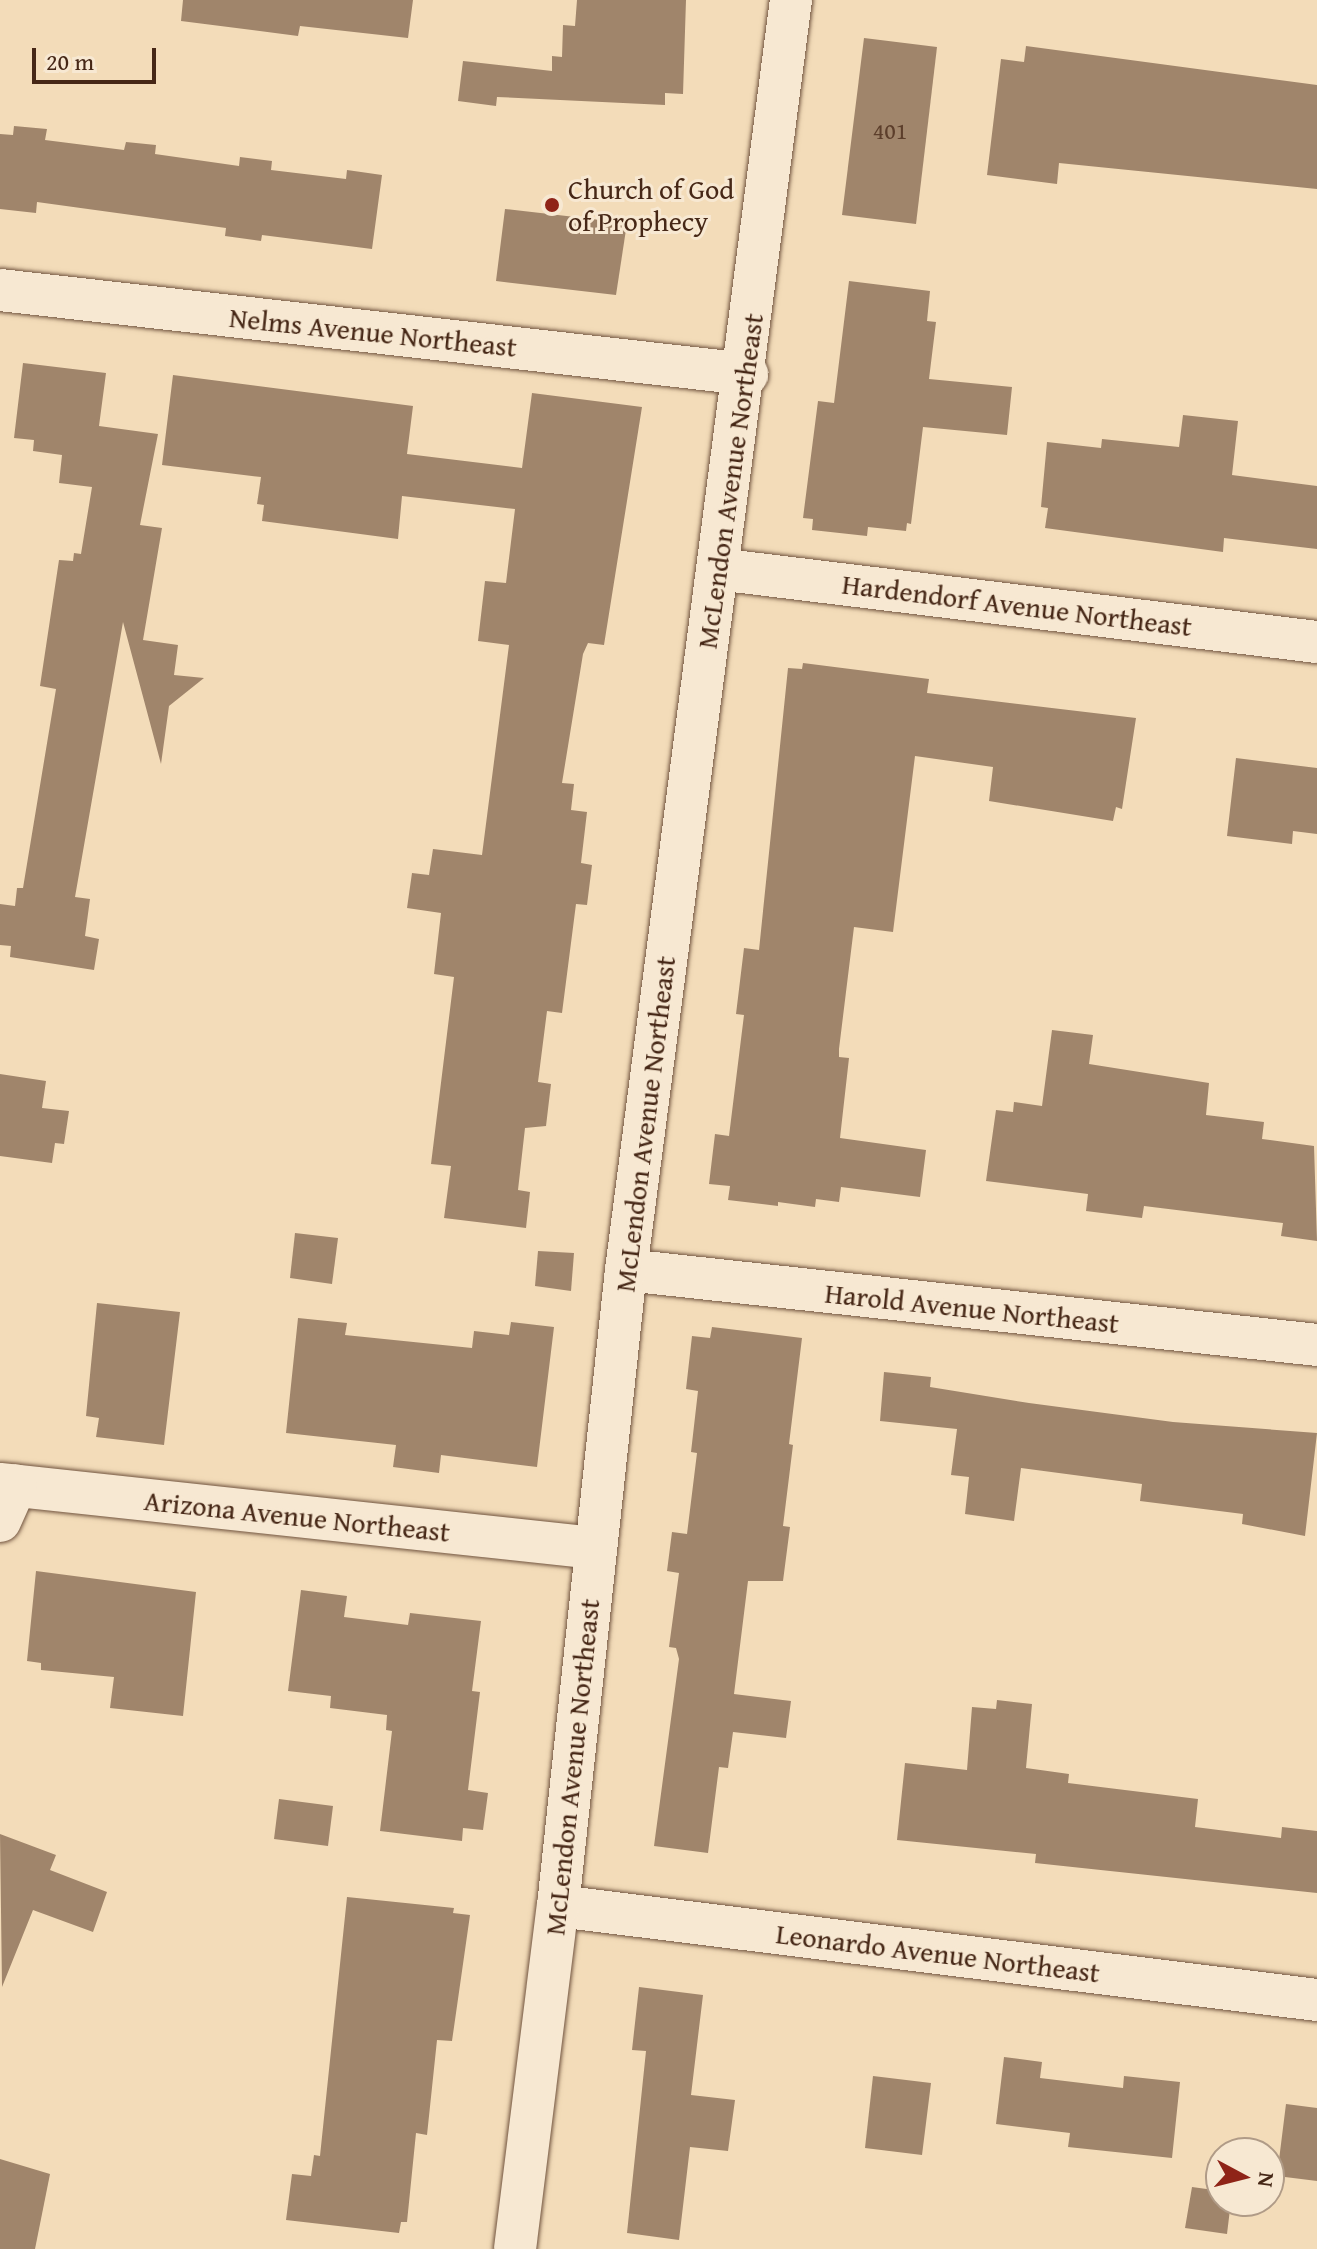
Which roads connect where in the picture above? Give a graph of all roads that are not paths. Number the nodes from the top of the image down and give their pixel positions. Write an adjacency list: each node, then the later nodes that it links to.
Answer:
1 (791, 0): 3 (street, McLendon Avenue Northeast)
2 (0, 290): 3 (street, Nelms Avenue Northeast)
3 (747, 374): 4 (street, McLendon Avenue Northeast)
4 (717, 569): 5 (street, Hardendorf Avenue Northeast); 6 (street, McLendon Avenue Northeast)
5 (1317, 642)
6 (626, 1270): 7 (street, Harold Avenue Northeast); 9 (street, McLendon Avenue Northeast)
7 (1317, 1345)
8 (5, 1497): 9 (street, Arizona Avenue Northeast)
9 (594, 1548): 10 (street, McLendon Avenue Northeast)
10 (558, 1906): 11 (street, Leonardo Avenue Northeast); 12 (street, McLendon Avenue Northeast)
11 (1317, 2000)
12 (515, 2249)

